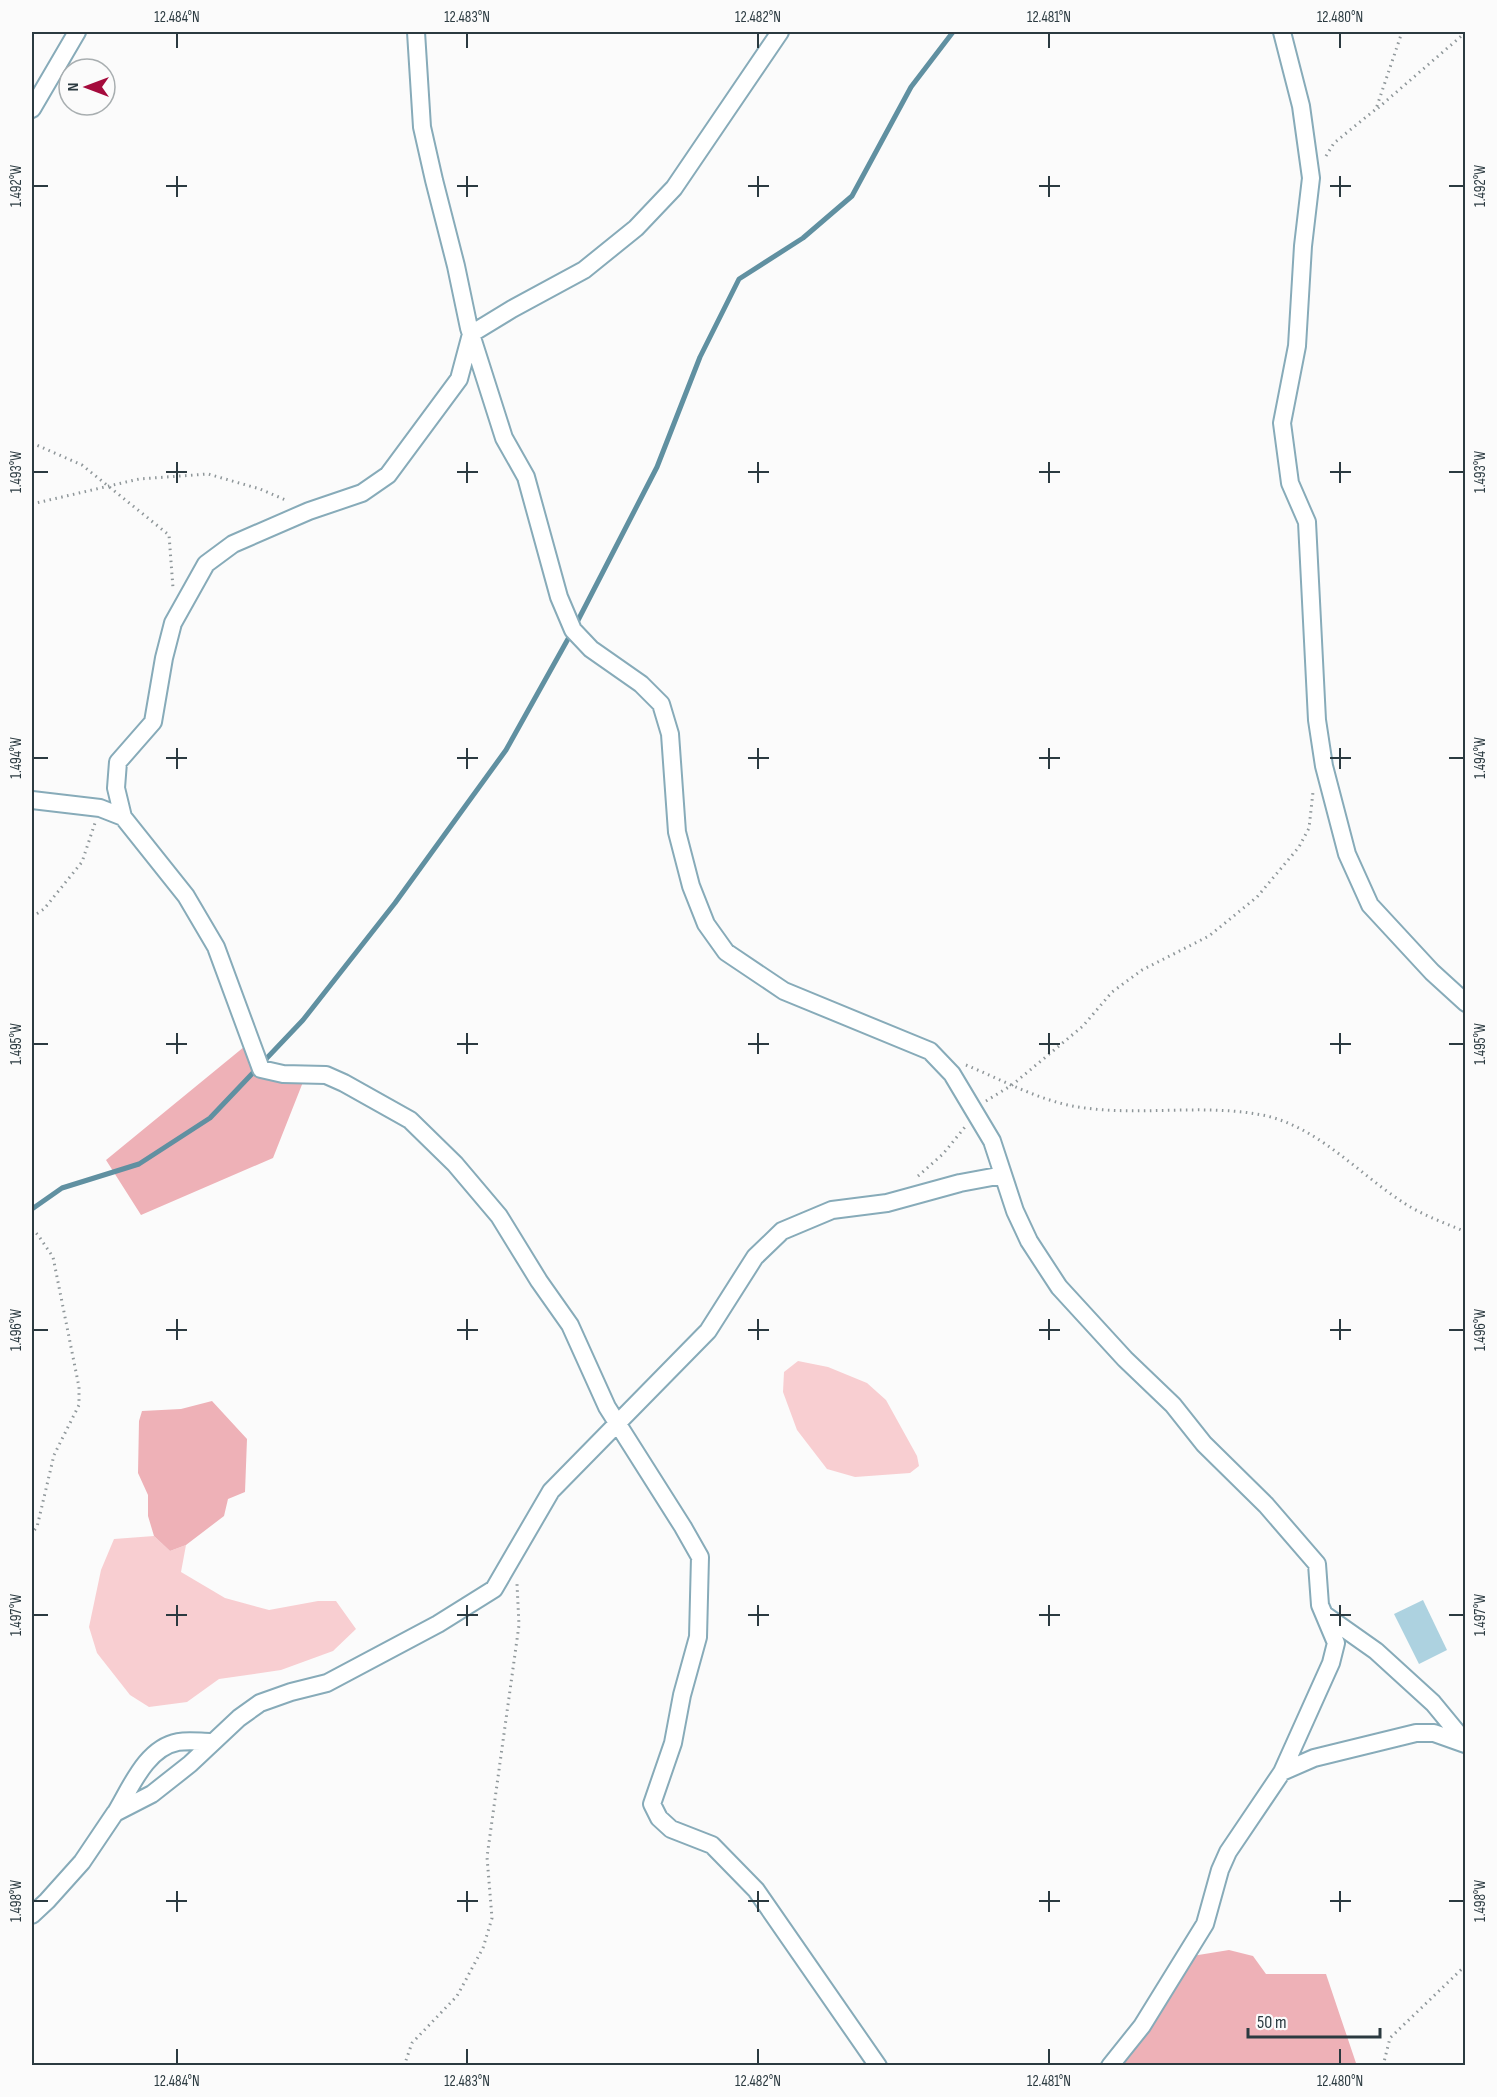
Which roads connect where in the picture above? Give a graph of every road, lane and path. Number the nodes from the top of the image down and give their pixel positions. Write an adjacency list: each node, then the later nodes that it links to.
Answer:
1 (78, 32): 7 (street)
2 (416, 32): 12 (street)
3 (780, 32): 12 (street)
4 (1282, 32): 11 (street)
5 (1402, 32): 10 (path)
6 (1466, 32): 10 (path)
7 (53, 73): 8 (street); 9 (street)
8 (32, 84)
9 (32, 109)
10 (1376, 109): 11 (path)
11 (1311, 178): 18 (street)
12 (471, 334): 16 (street); 26 (street)
13 (32, 443): 14 (path)
14 (108, 486): 15 (path); 16 (path); 17 (path)
15 (32, 504)
16 (309, 511): 21 (street)
17 (172, 590)
18 (1324, 766): 23 (street); 25 (path)
19 (32, 800): 20 (street)
20 (100, 808): 21 (street); 22 (path)
21 (123, 817): 31 (street)
22 (32, 917)
23 (1466, 1003)
24 (958, 1062): 25 (path)
25 (1012, 1085): 26 (path); 30 (path)
26 (976, 1114): 27 (street); 28 (path)
27 (1003, 1175): 31 (street); 34 (street)
28 (911, 1182)
29 (32, 1230): 32 (path)
30 (1466, 1232)
31 (618, 1423): 35 (street); 42 (street)
32 (32, 1533)
33 (517, 1583): 41 (path)
34 (1322, 1613): 36 (street); 37 (street)
35 (212, 1742): 38 (street); 38 (street)
36 (1466, 1744): 37 (street)
37 (1282, 1772): 43 (street)
38 (115, 1813): 39 (street)
39 (32, 1915)
40 (1466, 1965): 44 (path)
41 (404, 2066)
42 (878, 2066)
43 (1110, 2066)
44 (1383, 2066)

